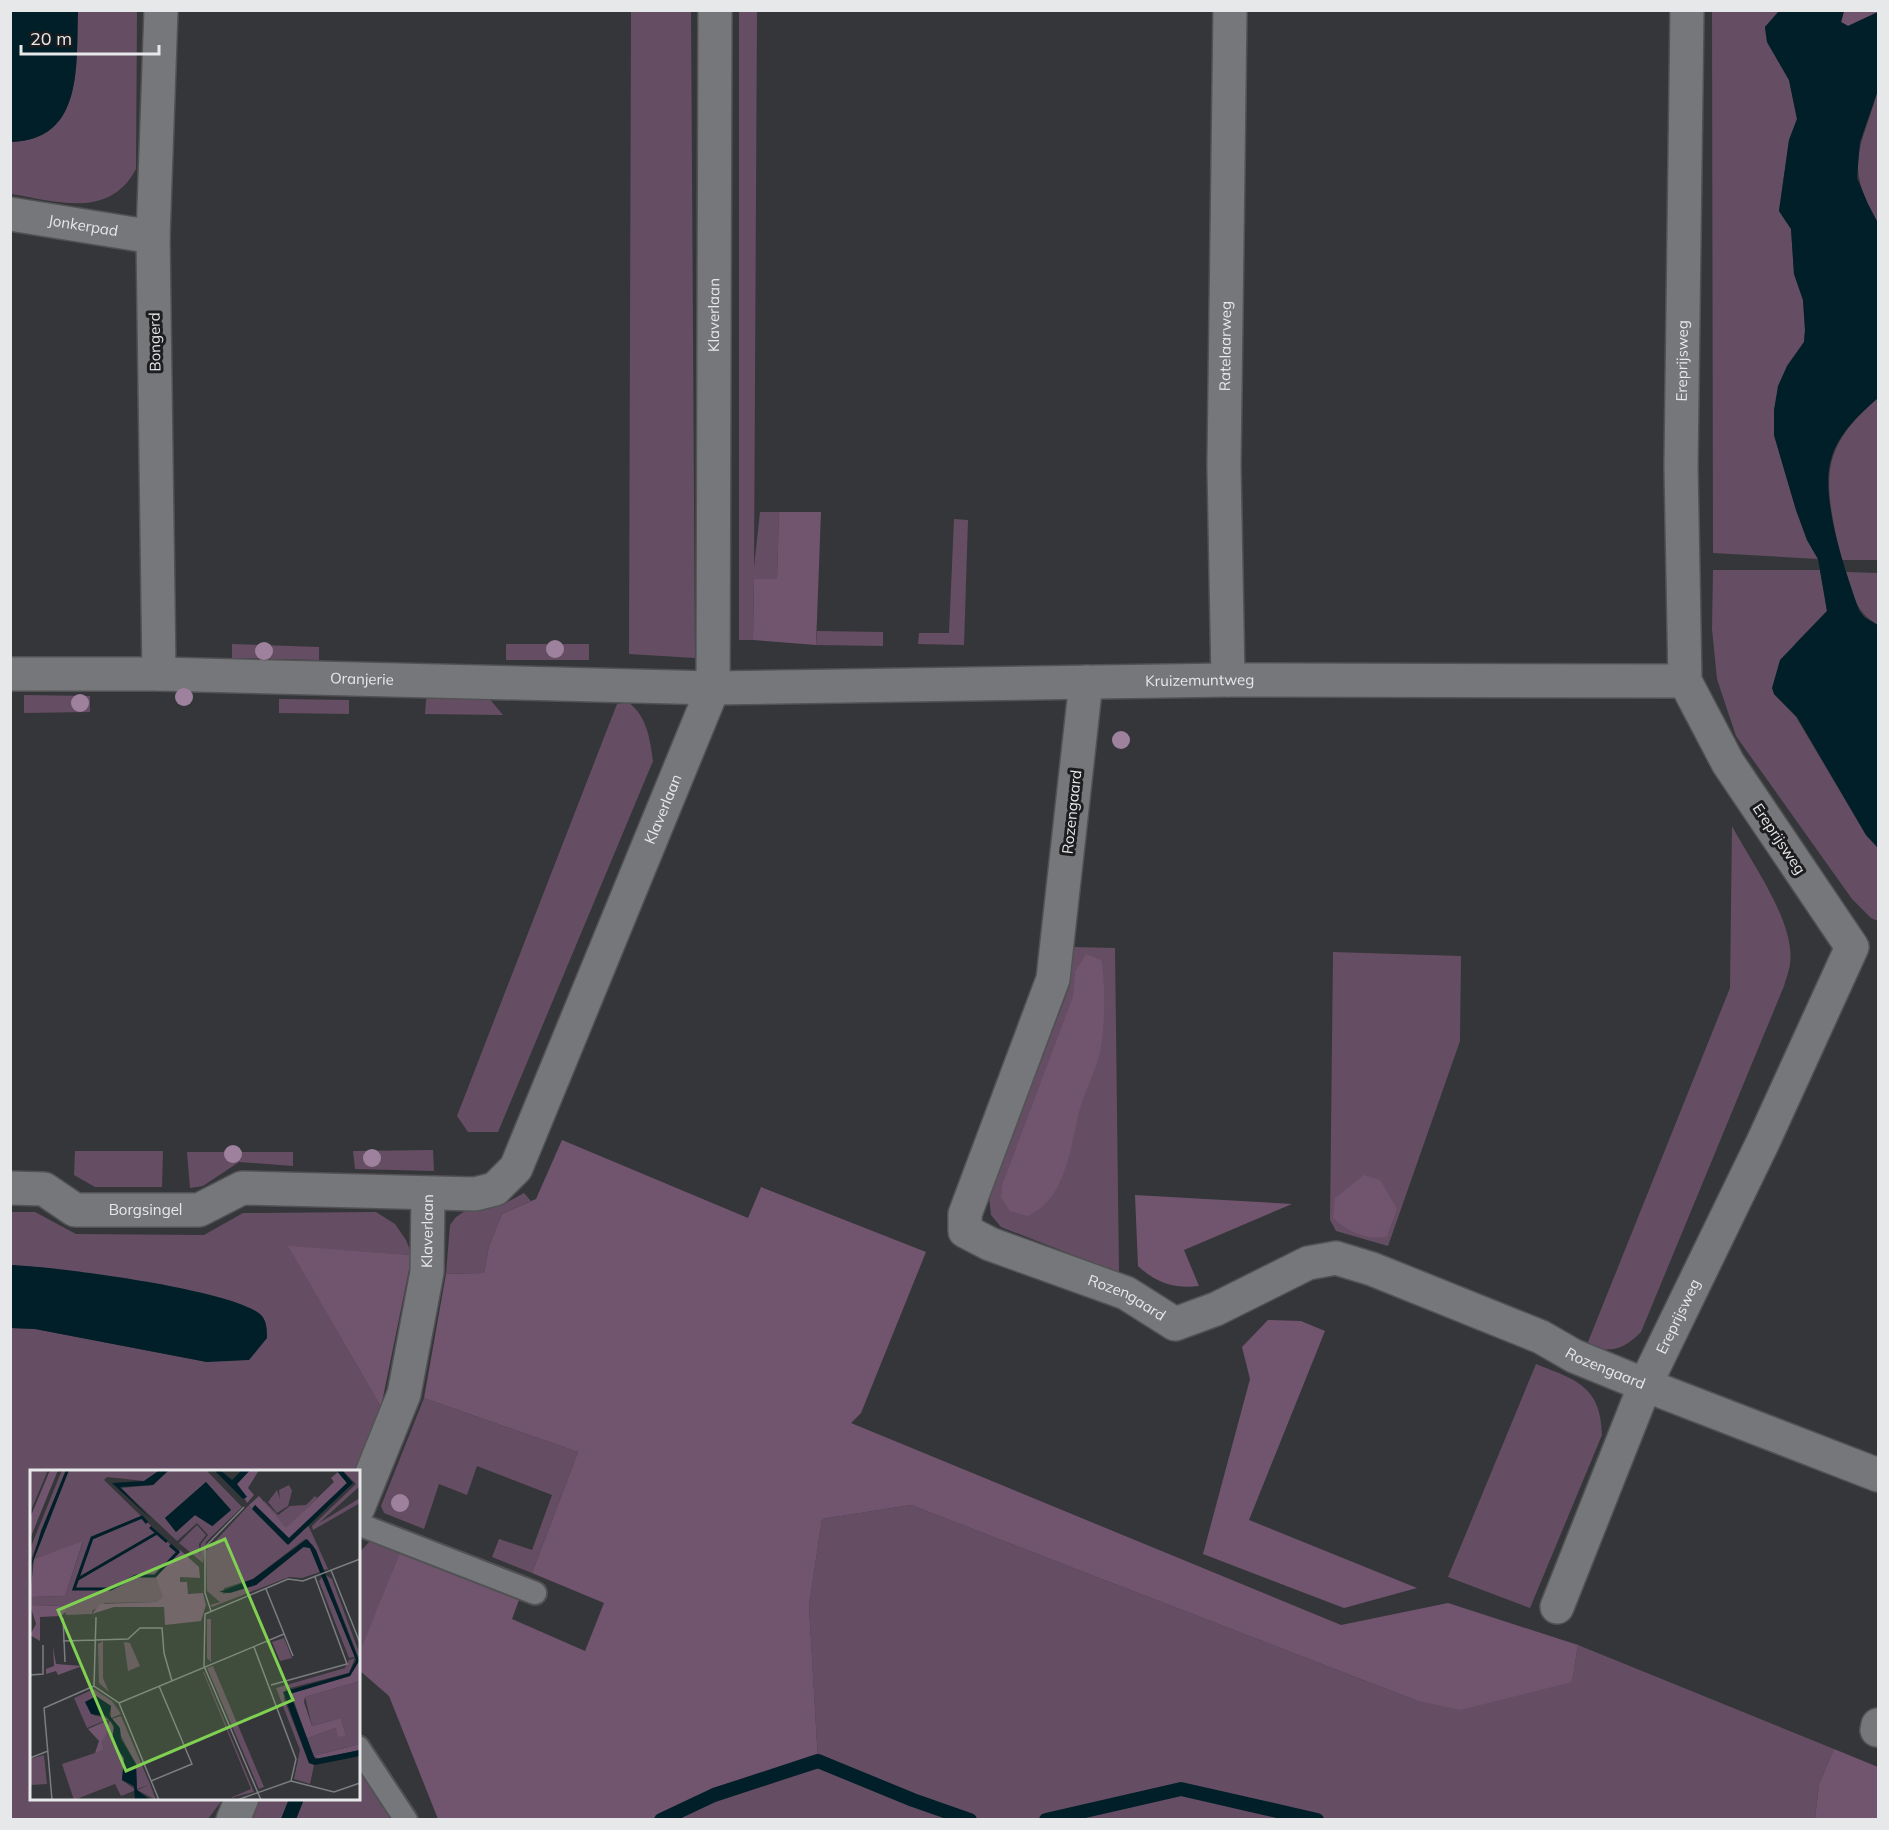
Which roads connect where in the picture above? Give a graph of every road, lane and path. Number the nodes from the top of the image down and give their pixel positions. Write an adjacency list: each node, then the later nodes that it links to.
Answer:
1 (161, 10): 6 (street, Bongerd)
2 (715, 10): 12 (street, Klaverlaan)
3 (1230, 10): 9 (street, Ratelaarweg)
4 (1687, 10): 10 (street, Ereprijsweg)
5 (10, 214): 6 (street, Jonkerpad)
6 (153, 237): 8 (street, Bongerd)
7 (10, 674): 8 (street, Oranjerie)
8 (159, 674): 12 (street, Oranjerie)
9 (1228, 680): 10 (street, Kruizemuntweg); 11 (street, Kruizemuntweg)
10 (1685, 681): 13 (street, Ereprijsweg)
11 (1086, 682): 12 (street, Kruizemuntweg); 16 (street, Rozengaard)
12 (713, 688): 15 (street, Klaverlaan)
13 (1865, 947): 16 (street, Ereprijsweg)
14 (10, 1188): 15 (street, Borgsingel)
15 (428, 1194): 18 (street, Klaverlaan)
16 (1645, 1385): 17 (street, Rozengaard); 21 (street, Ereprijsweg)
17 (1878, 1474)
18 (360, 1503)
19 (360, 1525): 20 (lane)
20 (535, 1593)
21 (1557, 1607)
22 (360, 1749): 25 (lane)
23 (241, 1800): 24 (street)
24 (233, 1820)
25 (406, 1820)

